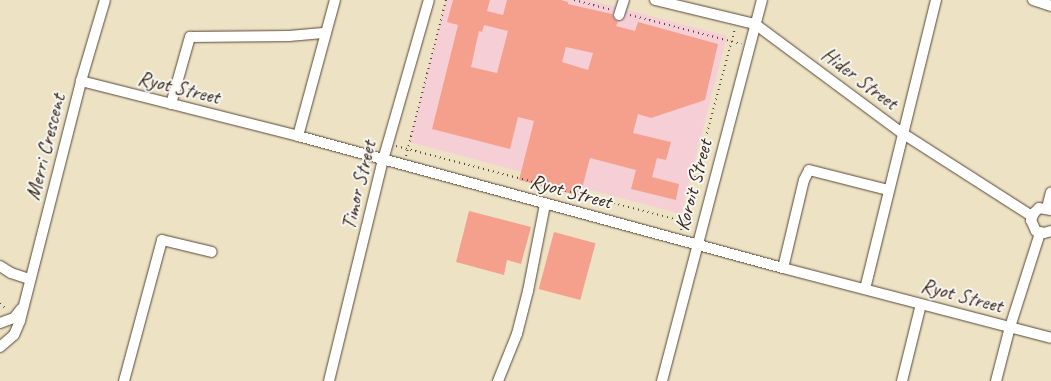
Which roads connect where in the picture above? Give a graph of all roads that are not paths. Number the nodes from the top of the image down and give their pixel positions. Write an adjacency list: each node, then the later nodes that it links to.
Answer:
1 (105, 0): 13 (street, Merri Crescent)
2 (335, 0): 12 (street)
3 (429, 0): 17 (street, Timor Street)
4 (624, 0): 10 (street)
5 (762, 0): 11 (street, Koroit Street)
6 (936, 0): 15 (street)
7 (1033, 0): 9 (street)
8 (661, 1): 11 (street, Hider Street)
9 (1051, 6)
10 (620, 14)
11 (756, 24): 15 (street, Hider Street); 25 (street, Koroit Street)
12 (326, 33): 14 (street); 16 (street)
13 (81, 81): 14 (street, Ryot Street); 29 (street, Merri Crescent)
14 (171, 104): 16 (street, Ryot Street)
15 (902, 133): 18 (street); 22 (street, Hider Street)
16 (298, 136): 17 (street, Ryot Street)
17 (382, 160): 20 (street, Ryot Street); 38 (street, Timor Street)
18 (888, 190): 28 (street); 30 (street)
19 (1051, 192): 21 (street)
20 (545, 204): 25 (street, Ryot Street); 39 (street)
21 (1049, 209): 22 (street)
22 (1032, 216): 24 (street)
23 (1051, 231): 24 (street)
24 (1040, 232): 34 (street)
25 (696, 243): 28 (street, Ryot Street); 40 (street, Koroit Street)
26 (212, 252): 37 (street)
27 (0, 266): 29 (street)
28 (783, 268): 30 (street, Ryot Street)
29 (30, 279): 31 (street, Merri Crescent)
30 (864, 289): 32 (street, Ryot Street)
31 (24, 304): 33 (street); 36 (street, Merri Crescent)
32 (921, 304): 34 (street, Ryot Street); 41 (street)
33 (0, 323)
34 (1010, 327): 35 (street, Ryot Street); 42 (street)
35 (1051, 338)
36 (0, 347)
37 (124, 381)
38 (329, 381)
39 (498, 381)
40 (662, 381)
41 (902, 381)
42 (996, 381)

